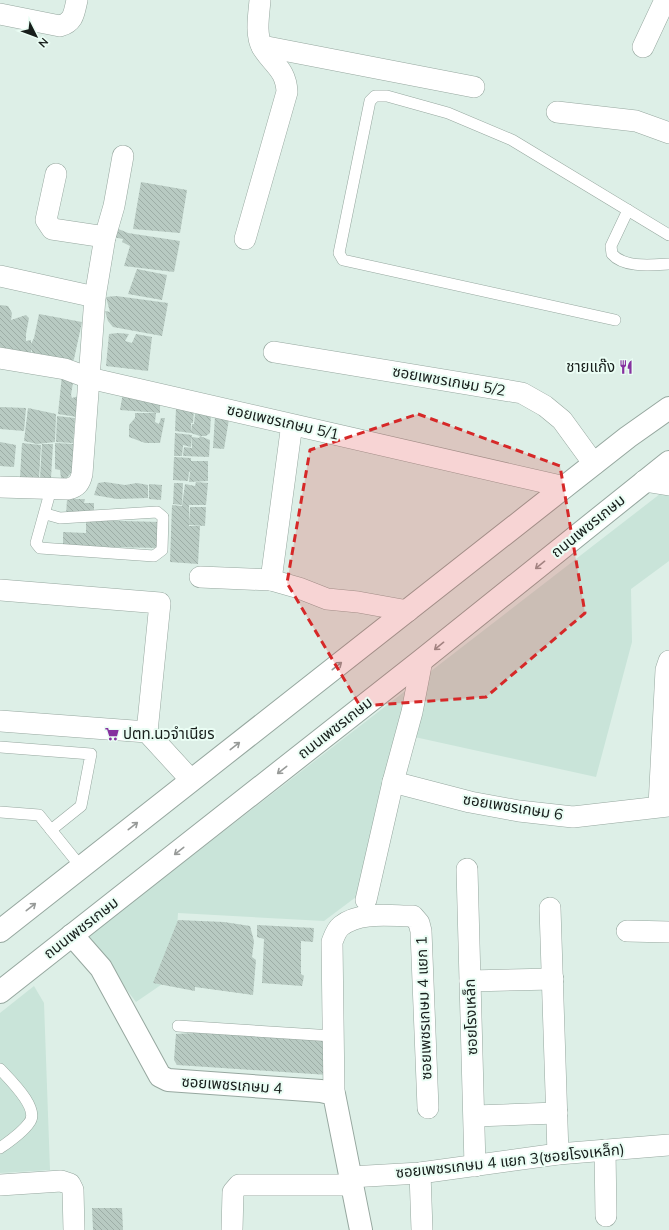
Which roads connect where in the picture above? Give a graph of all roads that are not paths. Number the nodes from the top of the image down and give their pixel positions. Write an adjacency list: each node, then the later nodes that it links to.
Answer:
1 (77, 0): 4 (street)
2 (260, 0): 5 (street)
3 (666, 3): 6 (street)
4 (0, 14)
5 (262, 46): 7 (street); 15 (street)
6 (643, 48)
7 (474, 86)
8 (557, 112): 9 (street)
9 (669, 133)
10 (123, 156): 14 (street)
11 (56, 174): 14 (street)
12 (628, 210): 13 (lane); 16 (lane); 19 (lane)
13 (669, 235)
14 (105, 237): 18 (street)
15 (245, 239)
16 (669, 264)
17 (0, 276): 18 (street)
18 (95, 297): 22 (street)
19 (615, 320)
20 (274, 352): 28 (street, ซอยเพชรเกษม 5/2)
21 (0, 358): 22 (street, ซอยเพชรเกษม 5/1)
22 (89, 378): 32 (street, ซอยเพชรเกษม 5/1); 33 (street)
23 (669, 399): 26 (main road)
24 (669, 408): 26 (main road)
25 (291, 431): 36 (street)
26 (628, 437): 28 (main road)
27 (669, 462): 29 (main road, ถนนเพชรเกษม)
28 (594, 464): 32 (main road)
29 (644, 481): 30 (street); 39 (main road, ถนนเพชรเกษม, one-way to 39)
30 (669, 484)
31 (0, 487): 33 (street)
32 (565, 487): 38 (main road)
33 (51, 489): 34 (lane)
34 (46, 514): 34 (lane)
35 (200, 577): 36 (street)
36 (272, 580): 38 (street)
37 (0, 590): 42 (street)
38 (408, 611): 44 (main road, one-way to 38)
39 (422, 660): 45 (street); 56 (main road, ถนนเพชรเกษม, one-way to 56)
40 (669, 661): 46 (street, ซอยเพชรเกษม 6)
41 (0, 721): 42 (street)
42 (147, 732): 44 (street)
43 (0, 747): 48 (lane)
44 (191, 780): 49 (main road, one-way to 44)
45 (393, 782): 46 (street, ซอยเพชรเกษม 6); 51 (street)
46 (664, 806)
47 (0, 812): 48 (lane)
48 (51, 830): 49 (lane)
49 (81, 868): 53 (main road, one-way to 49)
50 (467, 869): 58 (street, ซอยโรงเหล็ก)
51 (366, 900)
52 (550, 908): 57 (street)
53 (0, 931)
54 (627, 931): 55 (street)
55 (669, 932)
56 (72, 935): 59 (main road, ถนนเพชรเกษม); 63 (main road, ซอยเพชรเกษม 4)
57 (553, 979): 58 (street); 65 (street)
58 (470, 981): 66 (street, ซอยโรงเหล็ก)
59 (0, 992)
60 (178, 1026): 61 (lane)
61 (333, 1036): 63 (street, ซอยเพชรเกษม 4 แยก 1); 64 (street, ซอยเพชรเกษม 4 แยก 1)
62 (0, 1069): 68 (lane)
63 (334, 1094): 73 (main road)
64 (428, 1108)
65 (556, 1113): 66 (street); 70 (street)
66 (474, 1116): 71 (street, ซอยโรงเหล็ก)
67 (669, 1145): 69 (street, ซอยเพชรเกษม 4 แยก 3(ซอยโรงเหล็ก))
68 (0, 1148)
69 (605, 1150): 70 (street, ซอยเพชรเกษม 4 แยก 3(ซอยโรงเหล็ก)); 75 (street)
70 (558, 1154): 71 (street, ซอยเพชรเกษม 4 แยก 3(ซอยโรงเหล็ก))
71 (475, 1166): 72 (street, ซอยเพชรเกษม 4 แยก 3(ซอยโรงเหล็ก))
72 (420, 1174): 73 (street, ซอยเพชรเกษม 4 แยก 3(ซอยโรงเหล็ก)); 79 (street)
73 (352, 1181): 77 (street, ซอยเพชรเกษม 4 แยก 3(ซอยโรงเหล็ก)); 78 (main road)
74 (0, 1185): 76 (street)
75 (606, 1216)
76 (74, 1230)
77 (232, 1230)
78 (361, 1230)
79 (422, 1230)

